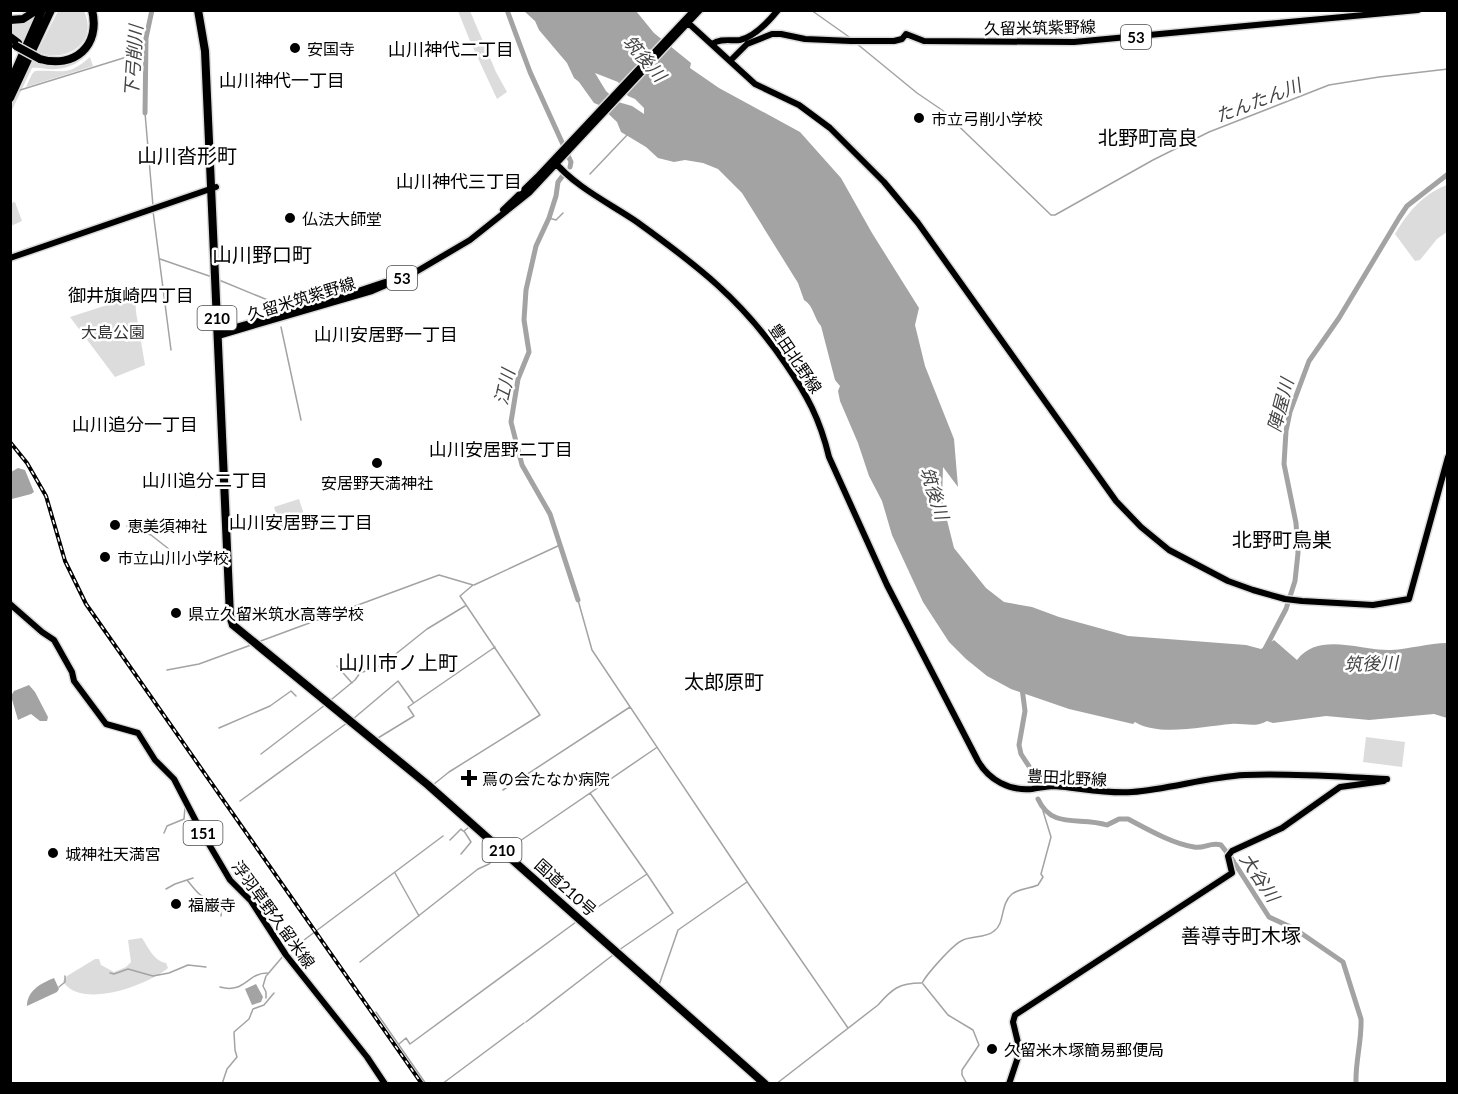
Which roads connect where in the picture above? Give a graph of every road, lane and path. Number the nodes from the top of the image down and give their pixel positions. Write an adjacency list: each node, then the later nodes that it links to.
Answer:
1 (37, 10): 12 (highway)
2 (42, 10): 20 (highway)
3 (51, 10): 14 (highway)
4 (56, 10): 14 (highway)
5 (87, 10): 18 (highway)
6 (92, 10): 18 (highway)
7 (200, 10): 22 (highway, 210)
8 (700, 10): 11 (main road, 久留米筑紫野線 / 53)
9 (778, 10): 17 (main road)
10 (1418, 10): 19 (main road, 久留米筑紫野線 / 53)
11 (693, 13): 13 (main road, 久留米筑紫野線 / 53)
12 (10, 20)
13 (686, 21): 17 (main road); 21 (main road, 久留米筑紫野線 / 53)
14 (42, 30): 20 (highway)
15 (10, 37): 16 (highway)
16 (15, 44): 18 (highway, bridge)
17 (712, 44): 19 (main road)
18 (40, 57)
19 (731, 60): 25 (main road)
20 (12, 91)
21 (557, 160): 24 (main road, 久留米筑紫野線 / 53); 30 (main road, 豊田北野線)
22 (214, 187): 23 (main road); 24 (highway, 210)
23 (10, 258)
24 (221, 334): 27 (highway, 210); 27 (highway, 210)
25 (1448, 458)
26 (10, 604): 28 (main road, 浮羽草野久留米線 / 151)
27 (232, 625): 29 (highway, 国道210号 / 210)
28 (385, 1083)
29 (765, 1083)
30 (1009, 1083)

